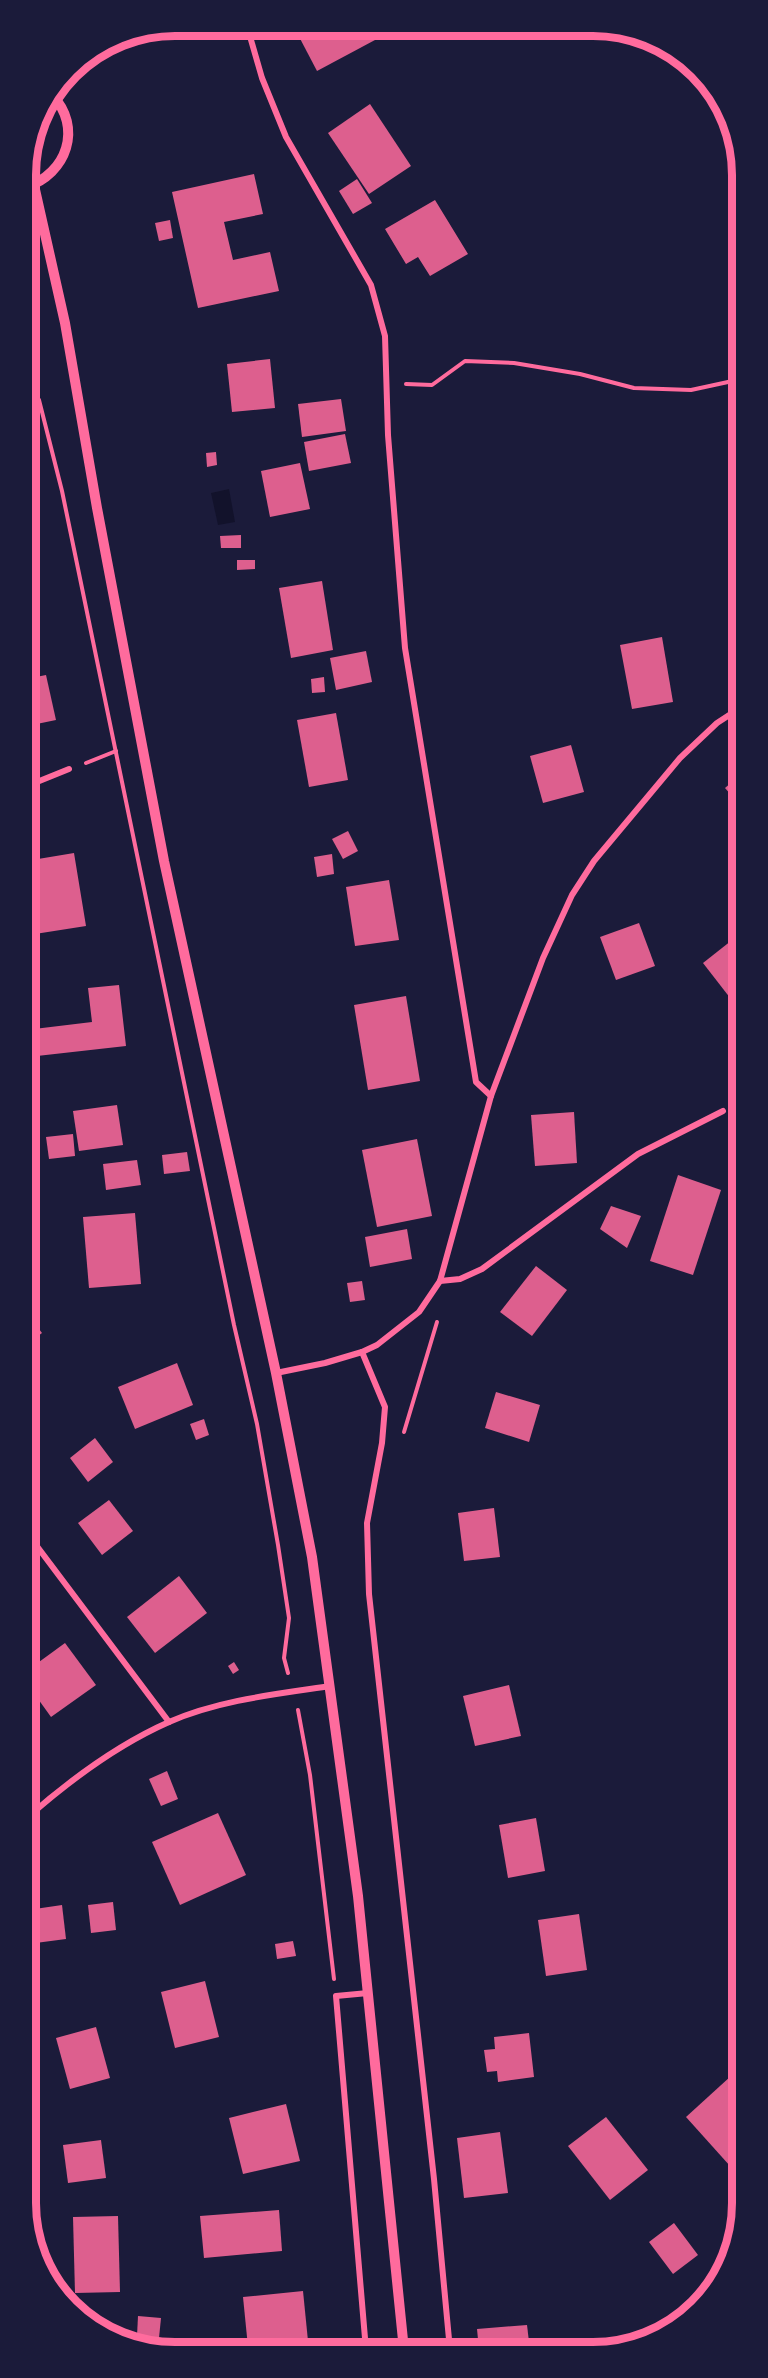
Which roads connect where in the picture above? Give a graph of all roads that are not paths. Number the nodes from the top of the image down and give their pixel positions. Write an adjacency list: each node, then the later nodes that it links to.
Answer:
1 (250, 36): 8 (street)
2 (57, 102): 3 (street)
3 (36, 183)
4 (36, 209): 12 (street)
5 (732, 713): 8 (street)
6 (69, 769): 7 (street)
7 (36, 782)
8 (491, 1096): 10 (street)
9 (723, 1111): 10 (street)
10 (440, 1281): 11 (street)
11 (362, 1352): 12 (street); 20 (street)
12 (276, 1373): 14 (street)
13 (36, 1545): 15 (street)
14 (331, 1686): 15 (street); 17 (street)
15 (169, 1722): 16 (street)
16 (36, 1810)
17 (368, 1993): 18 (street); 19 (street)
18 (365, 2342)
19 (403, 2342)
20 (449, 2342)

